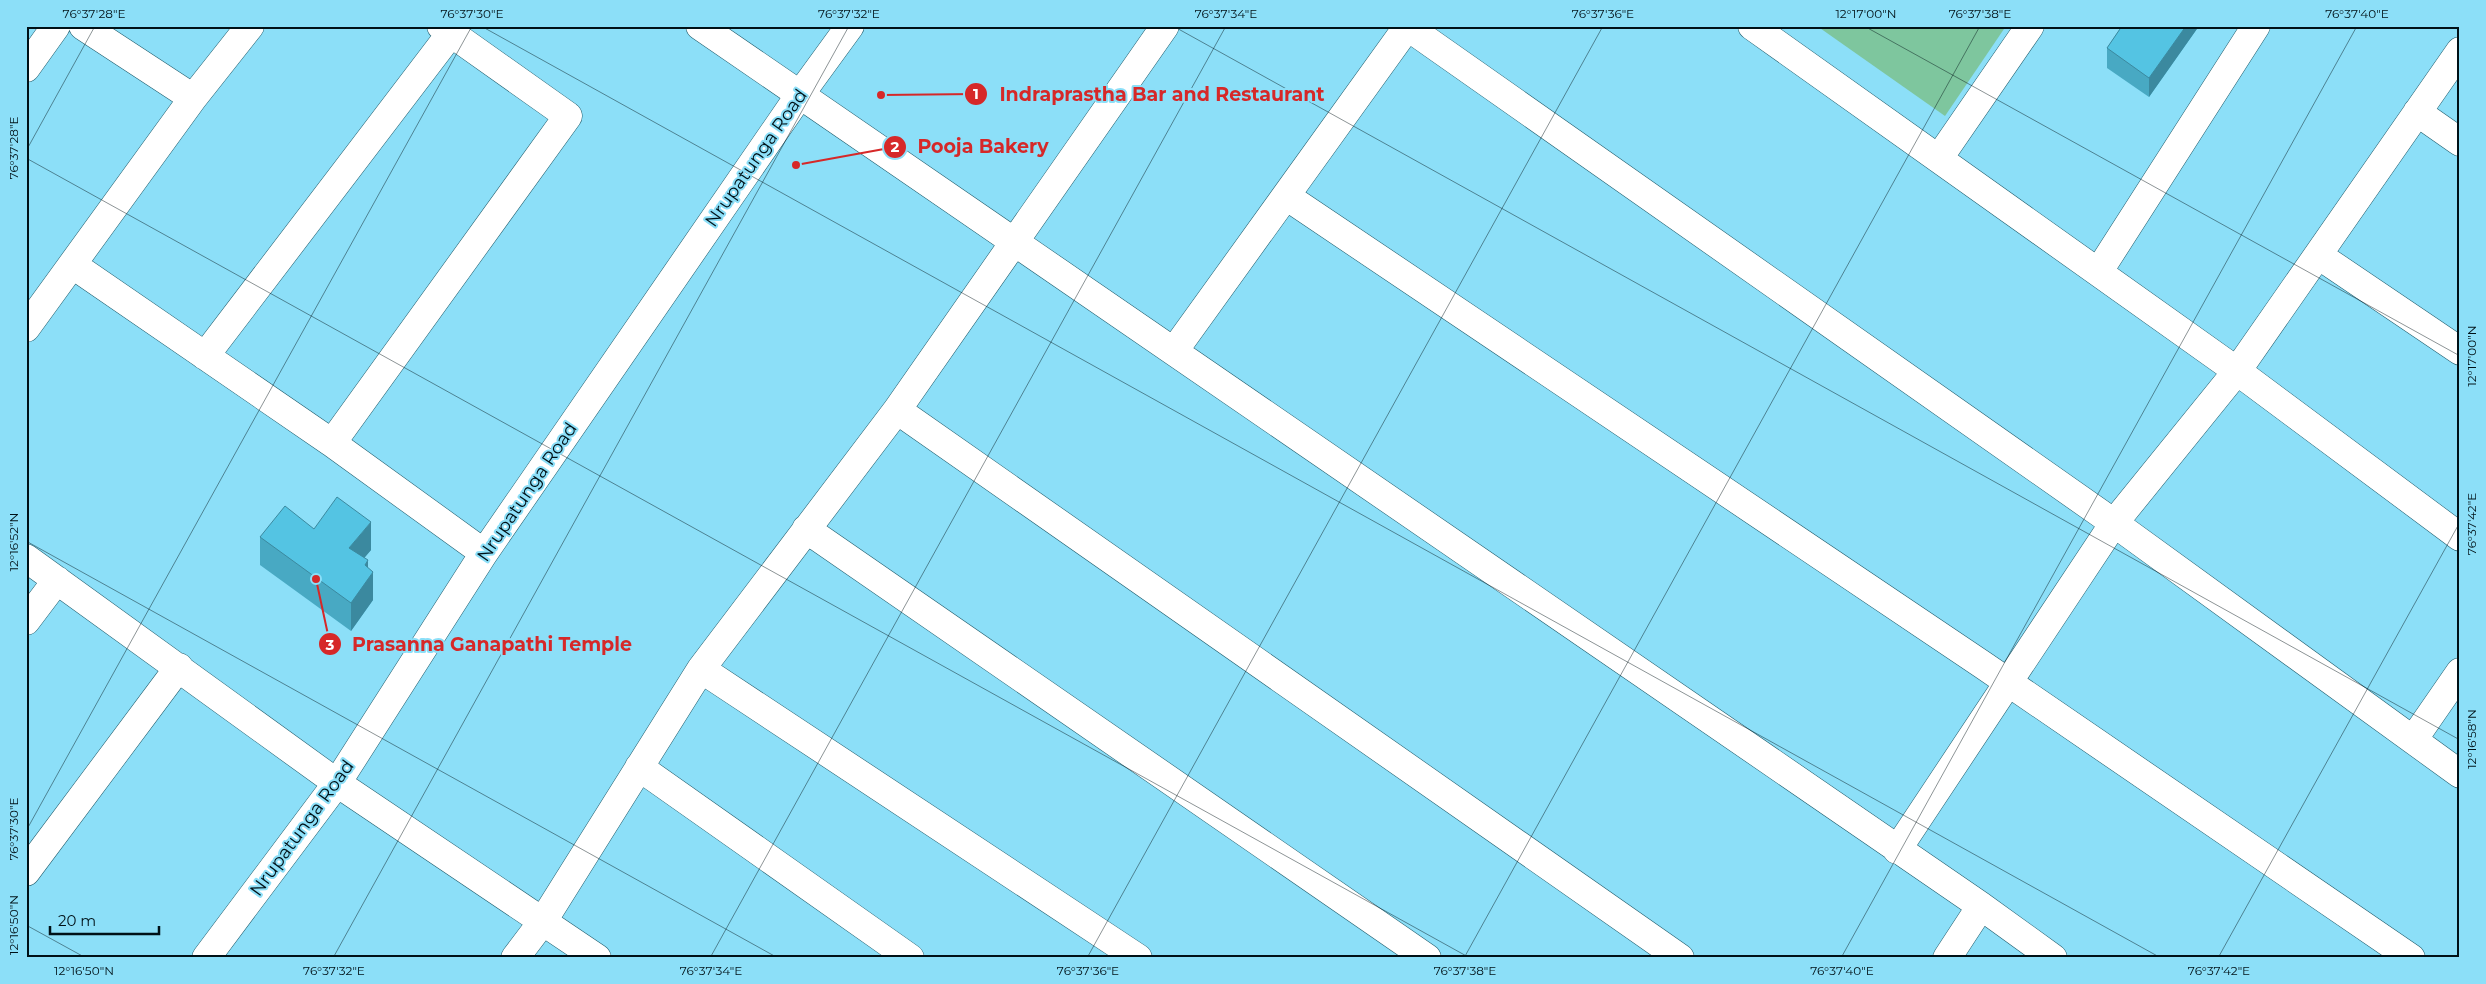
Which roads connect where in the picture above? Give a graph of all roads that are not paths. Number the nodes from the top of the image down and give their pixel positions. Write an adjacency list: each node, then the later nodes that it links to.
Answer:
1 (56, 26): 13 (street)
2 (83, 26): 15 (street)
3 (250, 26): 15 (street)
4 (700, 26): 14 (street)
5 (850, 26): 14 (street, Nrupatunga Road)
6 (1165, 26): 20 (street)
7 (1408, 26): 19 (street); 31 (street)
8 (1752, 26): 18 (street)
9 (2030, 26): 18 (street)
10 (2256, 26): 23 (street)
11 (446, 30): 27 (street); 30 (street)
12 (2460, 51): 16 (street)
13 (26, 68)
14 (799, 96): 20 (street); 34 (street, Nrupatunga Road)
15 (193, 98): 22 (street)
16 (2417, 112): 17 (street); 21 (street)
17 (2460, 142)
18 (1939, 158): 23 (street)
19 (1286, 196): 25 (street); 41 (street)
20 (1015, 242): 25 (street); 29 (street)
21 (2318, 255): 26 (street); 28 (street)
22 (73, 266): 24 (street); 27 (street)
23 (2098, 271): 28 (street)
24 (26, 328)
25 (1174, 351): 46 (street)
26 (2460, 351)
27 (205, 356): 30 (street)
28 (2237, 371): 31 (street); 33 (street)
29 (897, 410): 32 (street); 56 (street)
30 (332, 443): 34 (street)
31 (2114, 523): 41 (street); 42 (street)
32 (806, 529): 39 (street); 55 (street)
33 (2460, 537)
34 (484, 553): 45 (street, Nrupatunga Road)
35 (26, 558): 36 (street)
36 (57, 580): 37 (street); 38 (street)
37 (26, 621)
38 (179, 667): 45 (street); 47 (street)
39 (700, 669): 43 (street); 54 (street)
40 (2460, 672): 42 (street)
41 (2009, 682): 46 (street); 59 (street)
42 (2413, 740): 44 (street)
43 (639, 767): 49 (street); 53 (street)
44 (2460, 774)
45 (337, 783): 49 (street); 50 (street, Nrupatunga Road)
46 (1897, 850): 48 (street)
47 (26, 872)
48 (1981, 906): 57 (street); 58 (street)
49 (542, 920): 51 (street); 52 (street)
50 (206, 958)
51 (515, 958)
52 (598, 958)
53 (910, 958)
54 (1138, 958)
55 (1427, 958)
56 (1680, 958)
57 (1947, 958)
58 (2053, 958)
59 (2411, 958)

